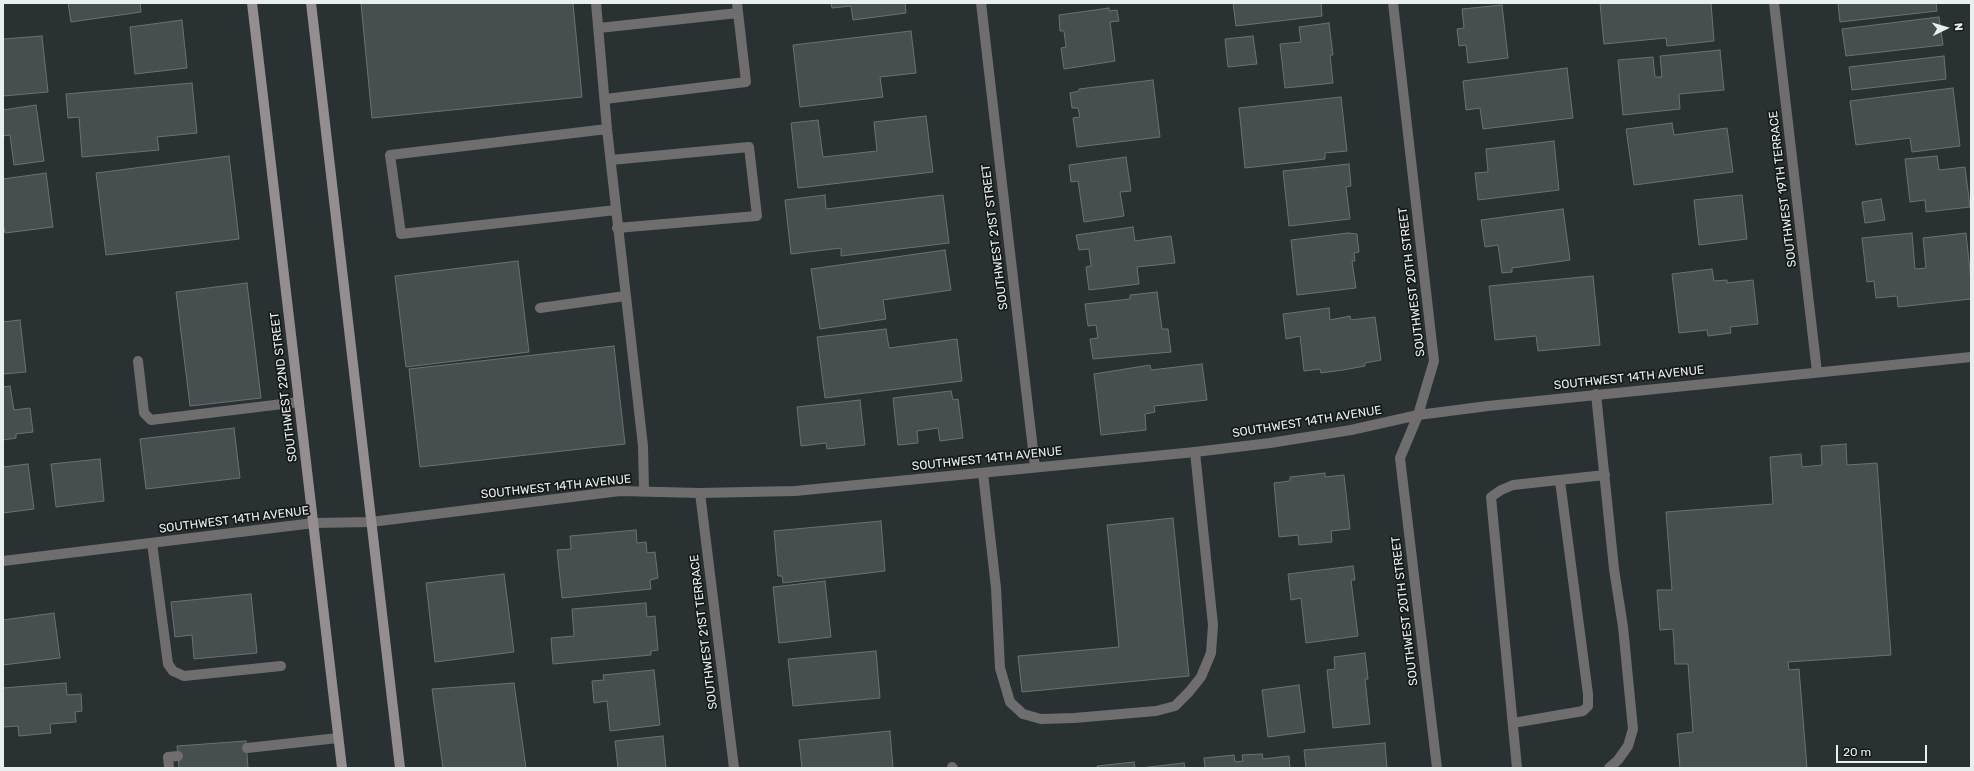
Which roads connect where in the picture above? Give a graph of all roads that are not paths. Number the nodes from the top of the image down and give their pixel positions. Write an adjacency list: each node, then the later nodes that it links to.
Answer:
1 (252, 3): 20 (main road, SOUTHWEST 22ND STREET)
2 (311, 3): 30 (main road)
3 (596, 3): 8 (street)
4 (981, 3): 23 (street, SOUTHWEST 21ST STREET)
5 (1392, 3): 21 (street, SOUTHWEST 20TH STREET)
6 (1774, 3): 18 (street, SOUTHWEST 19TH TERRACE)
7 (738, 8): 8 (street); 9 (street)
8 (599, 28): 9 (street)
9 (605, 99): 10 (street)
10 (607, 129): 11 (street); 12 (street)
11 (611, 160): 12 (street); 13 (street)
12 (616, 210): 13 (street)
13 (618, 228): 14 (street)
14 (626, 296): 15 (street); 27 (street)
15 (540, 308)
16 (1971, 357): 18 (street, SOUTHWEST 14TH AVENUE)
17 (138, 361): 20 (street)
18 (1817, 372): 19 (street, SOUTHWEST 14TH AVENUE)
19 (1596, 394): 21 (street, SOUTHWEST 14TH AVENUE); 25 (street)
20 (299, 402): 29 (main road, SOUTHWEST 22ND STREET)
21 (1418, 415): 22 (street, SOUTHWEST 14TH AVENUE); 42 (street, SOUTHWEST 20TH STREET)
22 (1195, 452): 23 (street, SOUTHWEST 14TH AVENUE); 24 (street)
23 (1035, 467): 24 (street, SOUTHWEST 14TH AVENUE)
24 (983, 473): 28 (street, SOUTHWEST 14TH AVENUE)
25 (1605, 475): 26 (street); 44 (street)
26 (1560, 481): 34 (street); 34 (street)
27 (644, 490): 28 (street, SOUTHWEST 14TH AVENUE); 30 (street, SOUTHWEST 14TH AVENUE)
28 (700, 493): 41 (street, SOUTHWEST 21ST TERRACE)
29 (314, 522): 30 (street, SOUTHWEST 14TH AVENUE); 31 (street, SOUTHWEST 14TH AVENUE); 35 (main road, SOUTHWEST 22ND STREET)
30 (371, 522): 40 (main road)
31 (152, 543): 32 (street, SOUTHWEST 14TH AVENUE); 33 (street)
32 (3, 561)
33 (281, 666)
34 (1513, 723): 43 (street)
35 (338, 738): 36 (street); 39 (main road, SOUTHWEST 22ND STREET)
36 (247, 748)
37 (178, 756): 38 (street)
38 (169, 768)
39 (342, 768)
40 (400, 768)
41 (734, 768)
42 (1437, 768)
43 (1517, 768)
44 (1609, 768)

